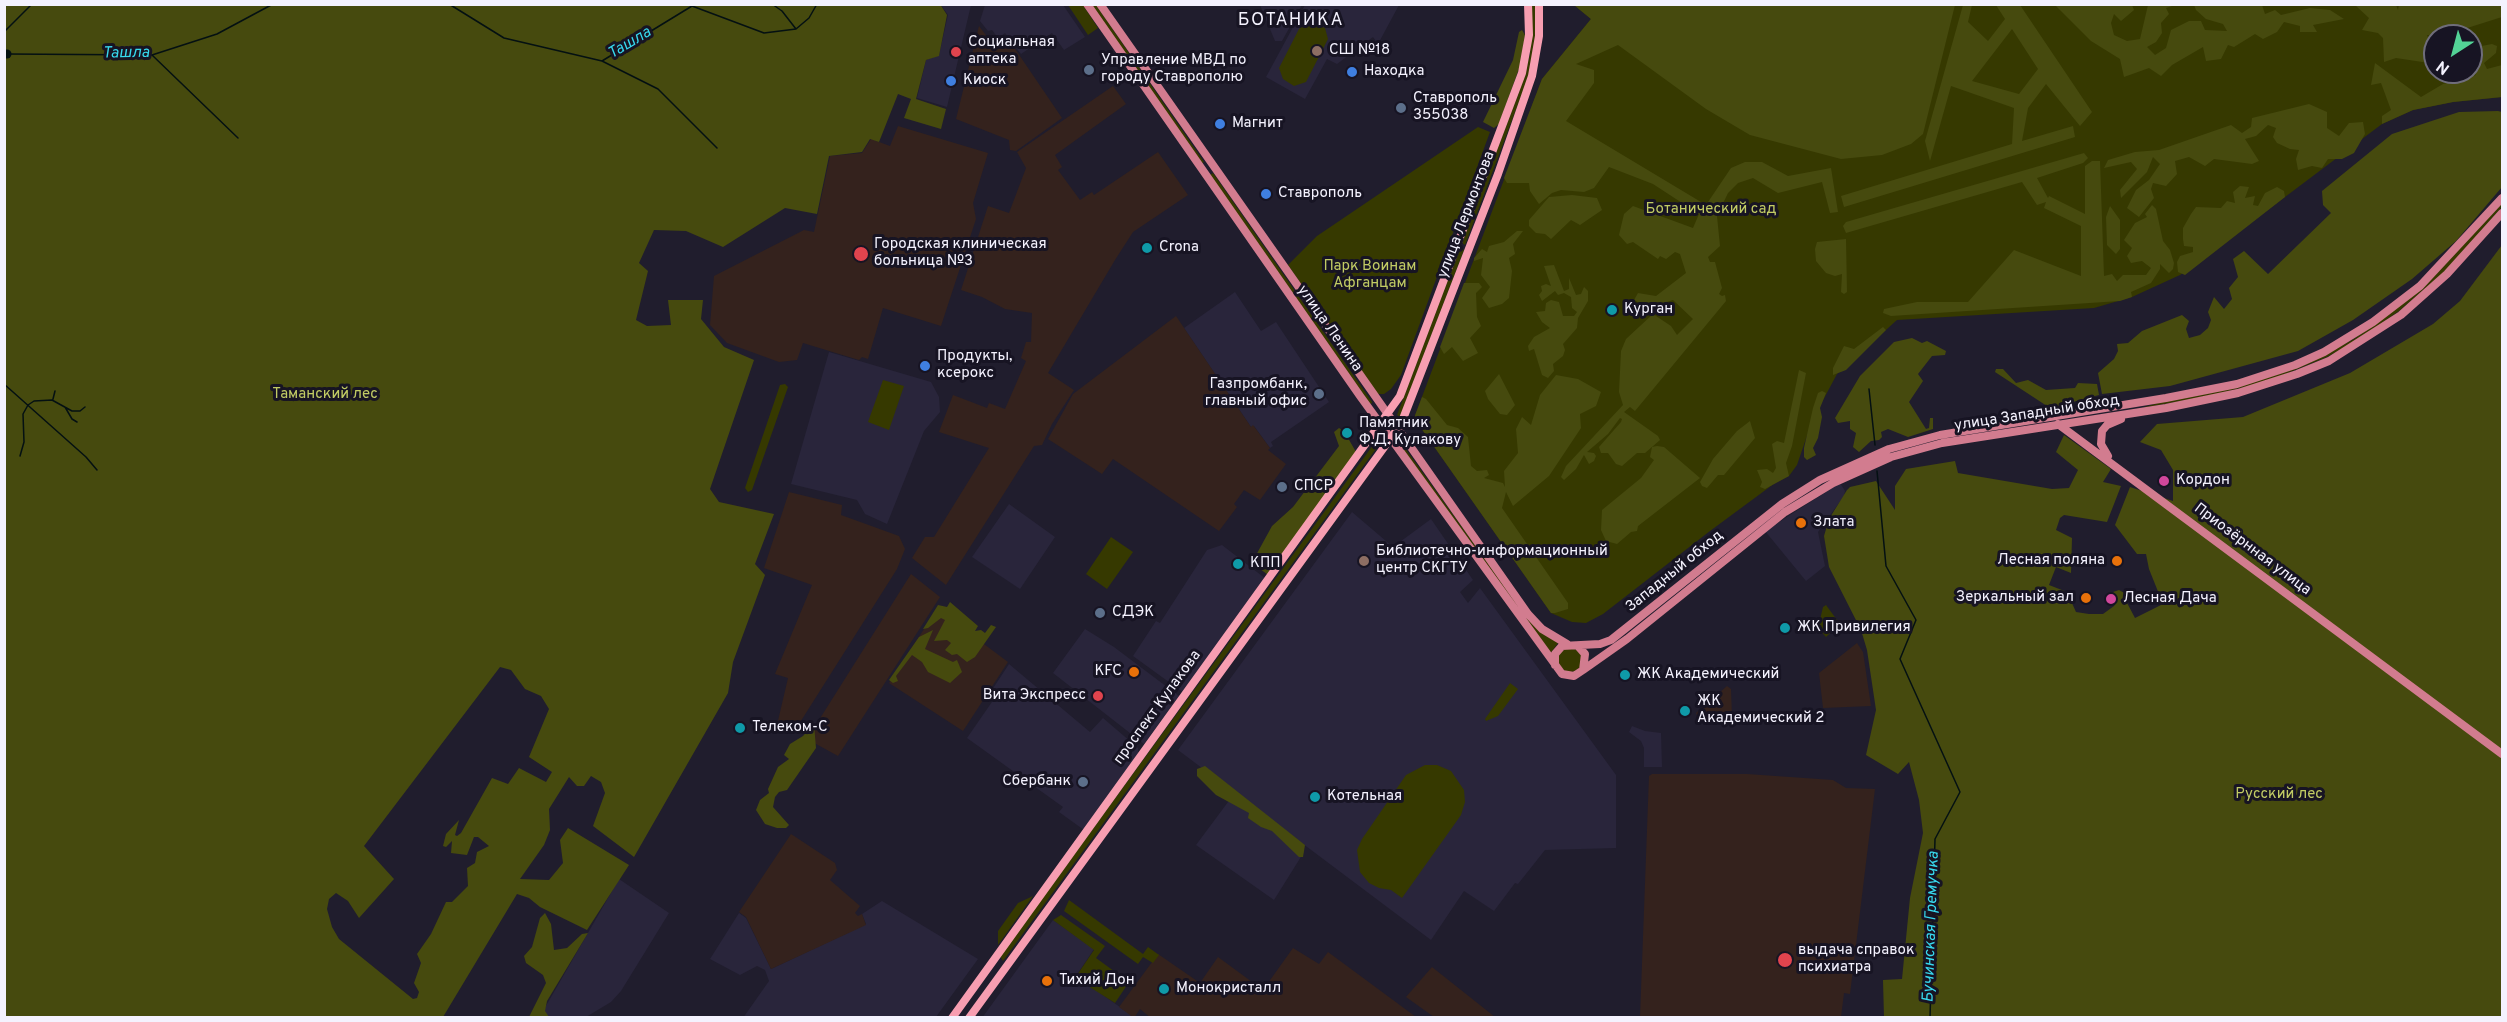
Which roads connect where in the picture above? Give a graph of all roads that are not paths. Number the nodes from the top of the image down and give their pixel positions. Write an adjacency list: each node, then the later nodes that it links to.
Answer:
1 (1087, 4): 12 (main road, улица Ленина)
2 (1100, 4): 10 (main road, улица Ленина)
3 (1528, 4): 7 (main road, улица Лермонтова)
4 (1539, 4): 8 (main road, улица Лермонтова)
5 (2502, 198): 11 (main road, улица Западный обход)
6 (2502, 213): 9 (main road, улица Западный обход)
7 (1457, 244): 8 (main road); 10 (main road, улица Лермонтова)
8 (1469, 249): 14 (main road, улица Лермонтова)
9 (2166, 408): 13 (main road, улица Западный обход); 16 (main road)
10 (1387, 416): 12 (main road, проспект Кулакова); 14 (main road, улица Ленина)
11 (2049, 417): 13 (main road, Приозёрнная улица); 17 (main road, улица Западный обход)
12 (1380, 424): 15 (main road, улица Ленина); 23 (main road, проспект Кулакова)
13 (2060, 425): 16 (main road, Приозёрнная улица); 21 (main road, улица Западный обход)
14 (1397, 430): 15 (main road, проспект Кулакова); 18 (main road, улица Ленина)
15 (1390, 438): 20 (main road, улица Ленина); 24 (main road, проспект Кулакова)
16 (2122, 470): 22 (main road, Приозёрнная улица)
17 (1782, 504): 19 (main road, Западный обход)
18 (1567, 644): 19 (main road); 20 (main road)
19 (1578, 646): 21 (main road)
20 (1555, 665): 21 (main road)
21 (1583, 670)
22 (2502, 754)
23 (952, 1017)
24 (969, 1017)

